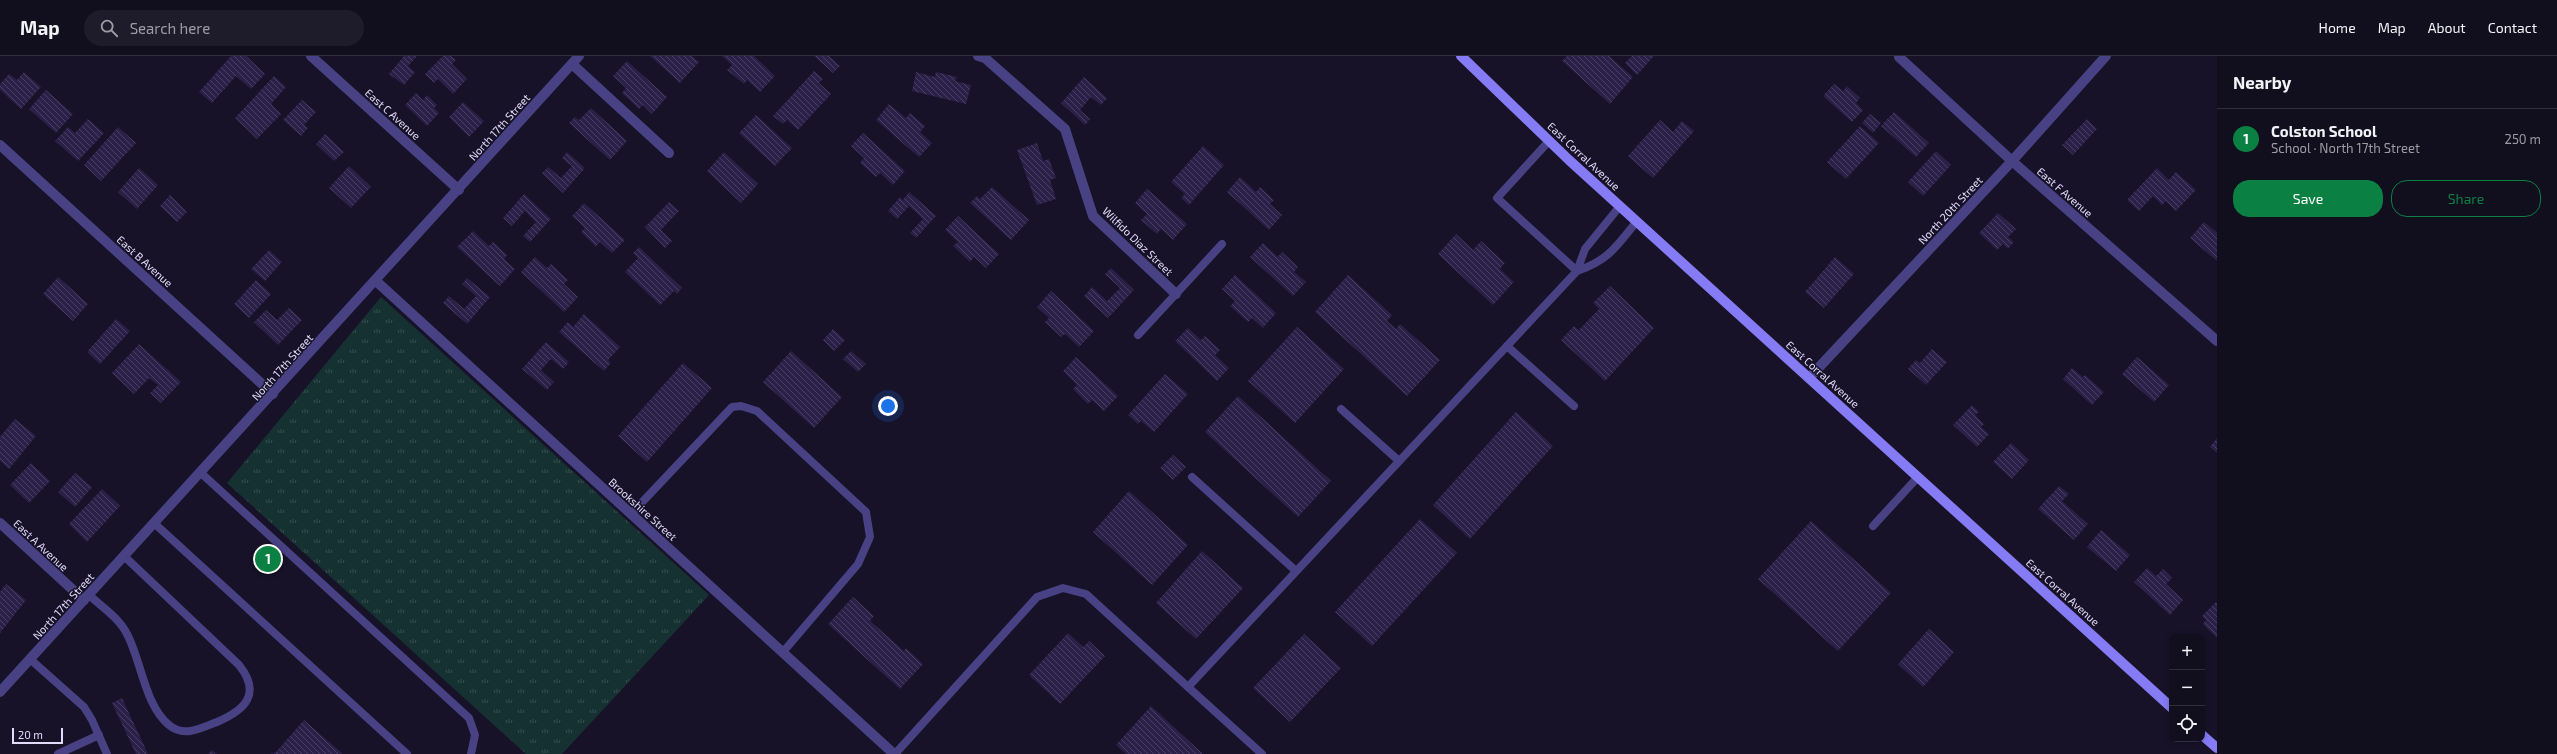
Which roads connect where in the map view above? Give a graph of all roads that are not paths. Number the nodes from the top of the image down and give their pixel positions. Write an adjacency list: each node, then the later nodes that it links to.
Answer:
1 (311, 56): 11 (street, East C Avenue)
2 (978, 56): 17 (street, Wilfido Diaz Street)
3 (1461, 56): 7 (main road, East Corral Avenue)
4 (2106, 56): 10 (street, North 20th Street)
5 (1899, 57): 10 (street, East F Avenue)
6 (576, 60): 9 (street); 11 (street, North 17th Street)
7 (1549, 141): 12 (main road, East Corral Avenue); 15 (lane)
8 (0, 145): 22 (street, East B Avenue)
9 (669, 153)
10 (2012, 161): 19 (street, East F Avenue); 21 (street, North 20th Street)
11 (459, 190): 16 (street, North 17th Street)
12 (1620, 206): 13 (main road, East Corral Avenue); 15 (lane)
13 (1637, 221): 15 (lane); 21 (main road, East Corral Avenue)
14 (1222, 244): 17 (lane)
15 (1577, 271): 20 (lane)
16 (376, 281): 22 (street, North 17th Street); 29 (street, Brookshire Street)
17 (1176, 294): 18 (lane)
18 (1138, 335)
19 (2217, 341)
20 (1507, 346): 23 (lane); 25 (lane)
21 (1809, 378): 28 (main road, East Corral Avenue)
22 (273, 394): 26 (street, North 17th Street)
23 (1574, 406)
24 (1341, 409): 25 (lane)
25 (1399, 461): 34 (lane)
26 (201, 473): 31 (street, North 17th Street); 47 (lane)
27 (1192, 477): 34 (lane)
28 (1918, 477): 32 (lane); 40 (main road, East Corral Avenue)
29 (631, 514): 36 (street, Brookshire Street); 36 (lane)
30 (0, 523): 35 (street, East A Avenue)
31 (154, 524): 33 (street, North 17th Street); 46 (lane)
32 (1873, 526)
33 (124, 556): 35 (street, North 17th Street); 35 (lane)
34 (1296, 571): 38 (lane)
35 (86, 597): 37 (street, North 17th Street)
36 (783, 652): 48 (street, Brookshire Street)
37 (30, 659): 39 (street, North 17th Street); 41 (lane)
38 (1188, 686): 48 (lane); 49 (lane)
39 (0, 692)
40 (2170, 706)
41 (99, 735): 44 (lane); 45 (lane)
42 (2205, 738): 43 (main road)
43 (2217, 748)
44 (58, 754)
45 (107, 754)
46 (407, 754)
47 (471, 754)
48 (894, 754)
49 (1262, 754)

